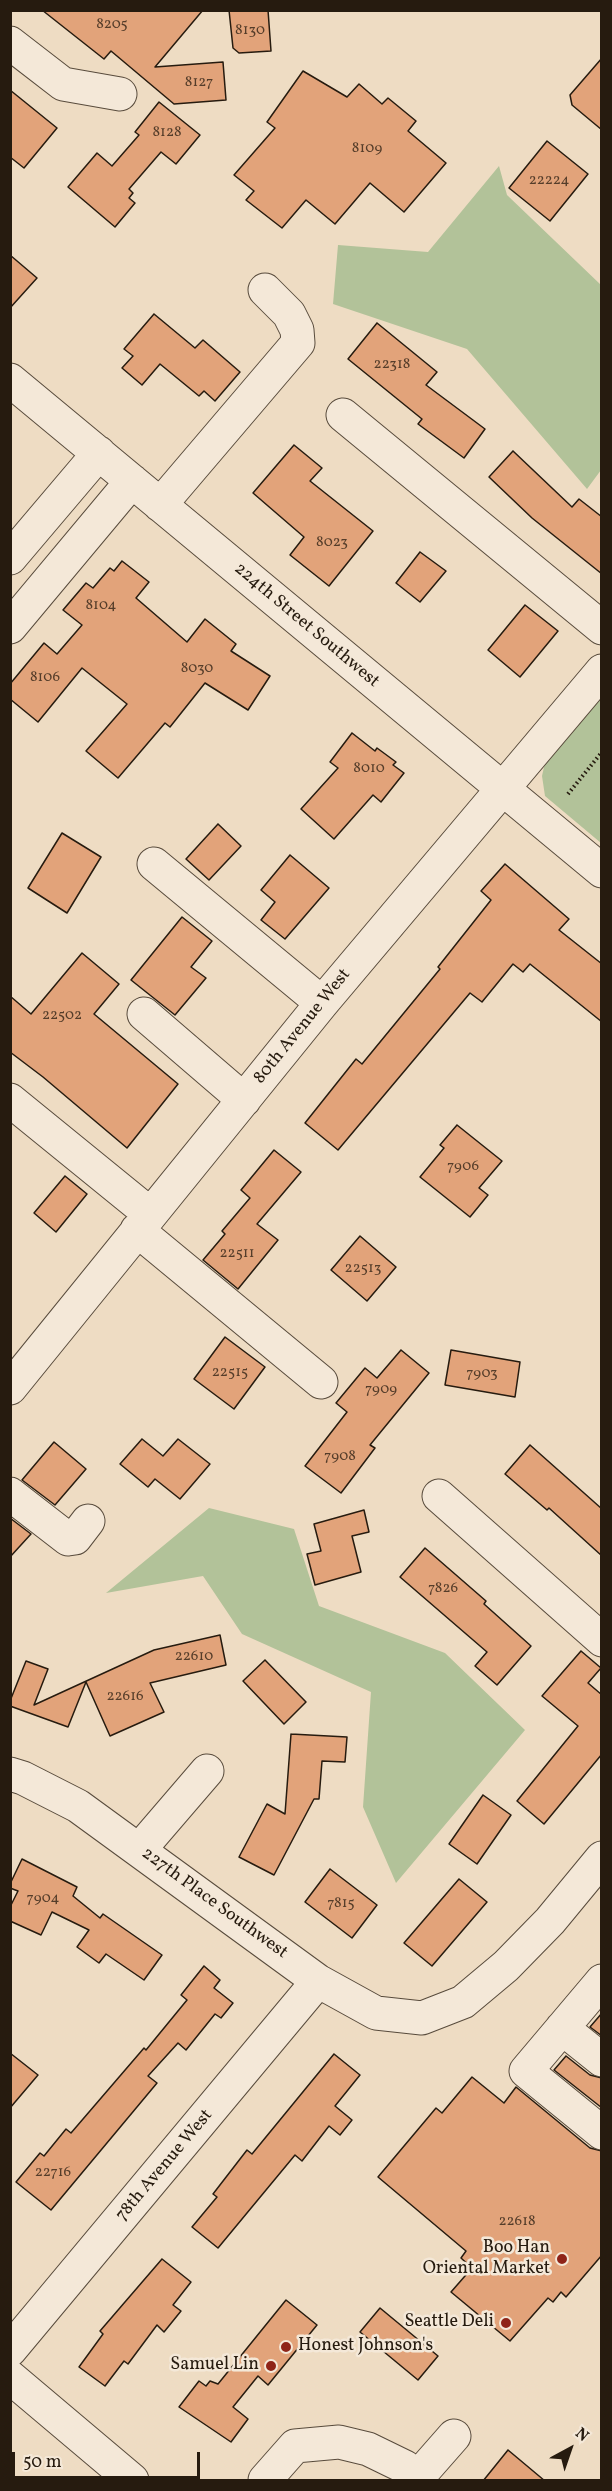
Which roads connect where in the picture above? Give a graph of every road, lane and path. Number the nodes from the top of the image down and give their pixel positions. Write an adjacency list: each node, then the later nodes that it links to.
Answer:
1 (10, 43): 2 (street)
2 (120, 94)
3 (265, 290): 8 (street)
4 (10, 380): 6 (street, 224th Street Southwest)
5 (343, 415): 11 (street)
6 (99, 453): 7 (street, 224th Street Southwest); 9 (street)
7 (132, 481): 8 (street, 224th Street Southwest); 10 (street)
8 (160, 505): 14 (street, 224th Street Southwest)
9 (10, 558)
10 (10, 627)
11 (602, 628)
12 (602, 671): 14 (street, 80th Avenue West)
13 (602, 752): 15 (path)
14 (502, 789): 17 (street, 224th Street Southwest); 18 (street, 80th Avenue West)
15 (568, 794)
16 (154, 864): 18 (street)
17 (602, 871)
18 (322, 1003): 21 (street, 80th Avenue West)
19 (144, 1014): 21 (street)
20 (10, 1100): 22 (street)
21 (244, 1100): 22 (street, 80th Avenue West)
22 (143, 1222): 23 (street); 24 (street, 80th Avenue West)
23 (321, 1382)
24 (10, 1388)
25 (10, 1494): 27 (street)
26 (439, 1496): 28 (street)
27 (88, 1521)
28 (602, 1640)
29 (207, 1771): 31 (street)
30 (10, 1774): 31 (street, 227th Place Southwest)
31 (140, 1849): 33 (street, 227th Place Southwest)
32 (602, 1858): 33 (street, 227th Place Southwest)
33 (318, 1981): 38 (street, 78th Avenue West)
34 (601, 1983): 35 (street)
35 (562, 2028): 36 (street); 37 (street)
36 (602, 2060)
37 (602, 2133)
38 (10, 2350)
39 (10, 2377): 42 (street)
40 (454, 2436): 41 (street)
41 (419, 2479): 43 (street)
42 (132, 2481)
43 (265, 2481)

